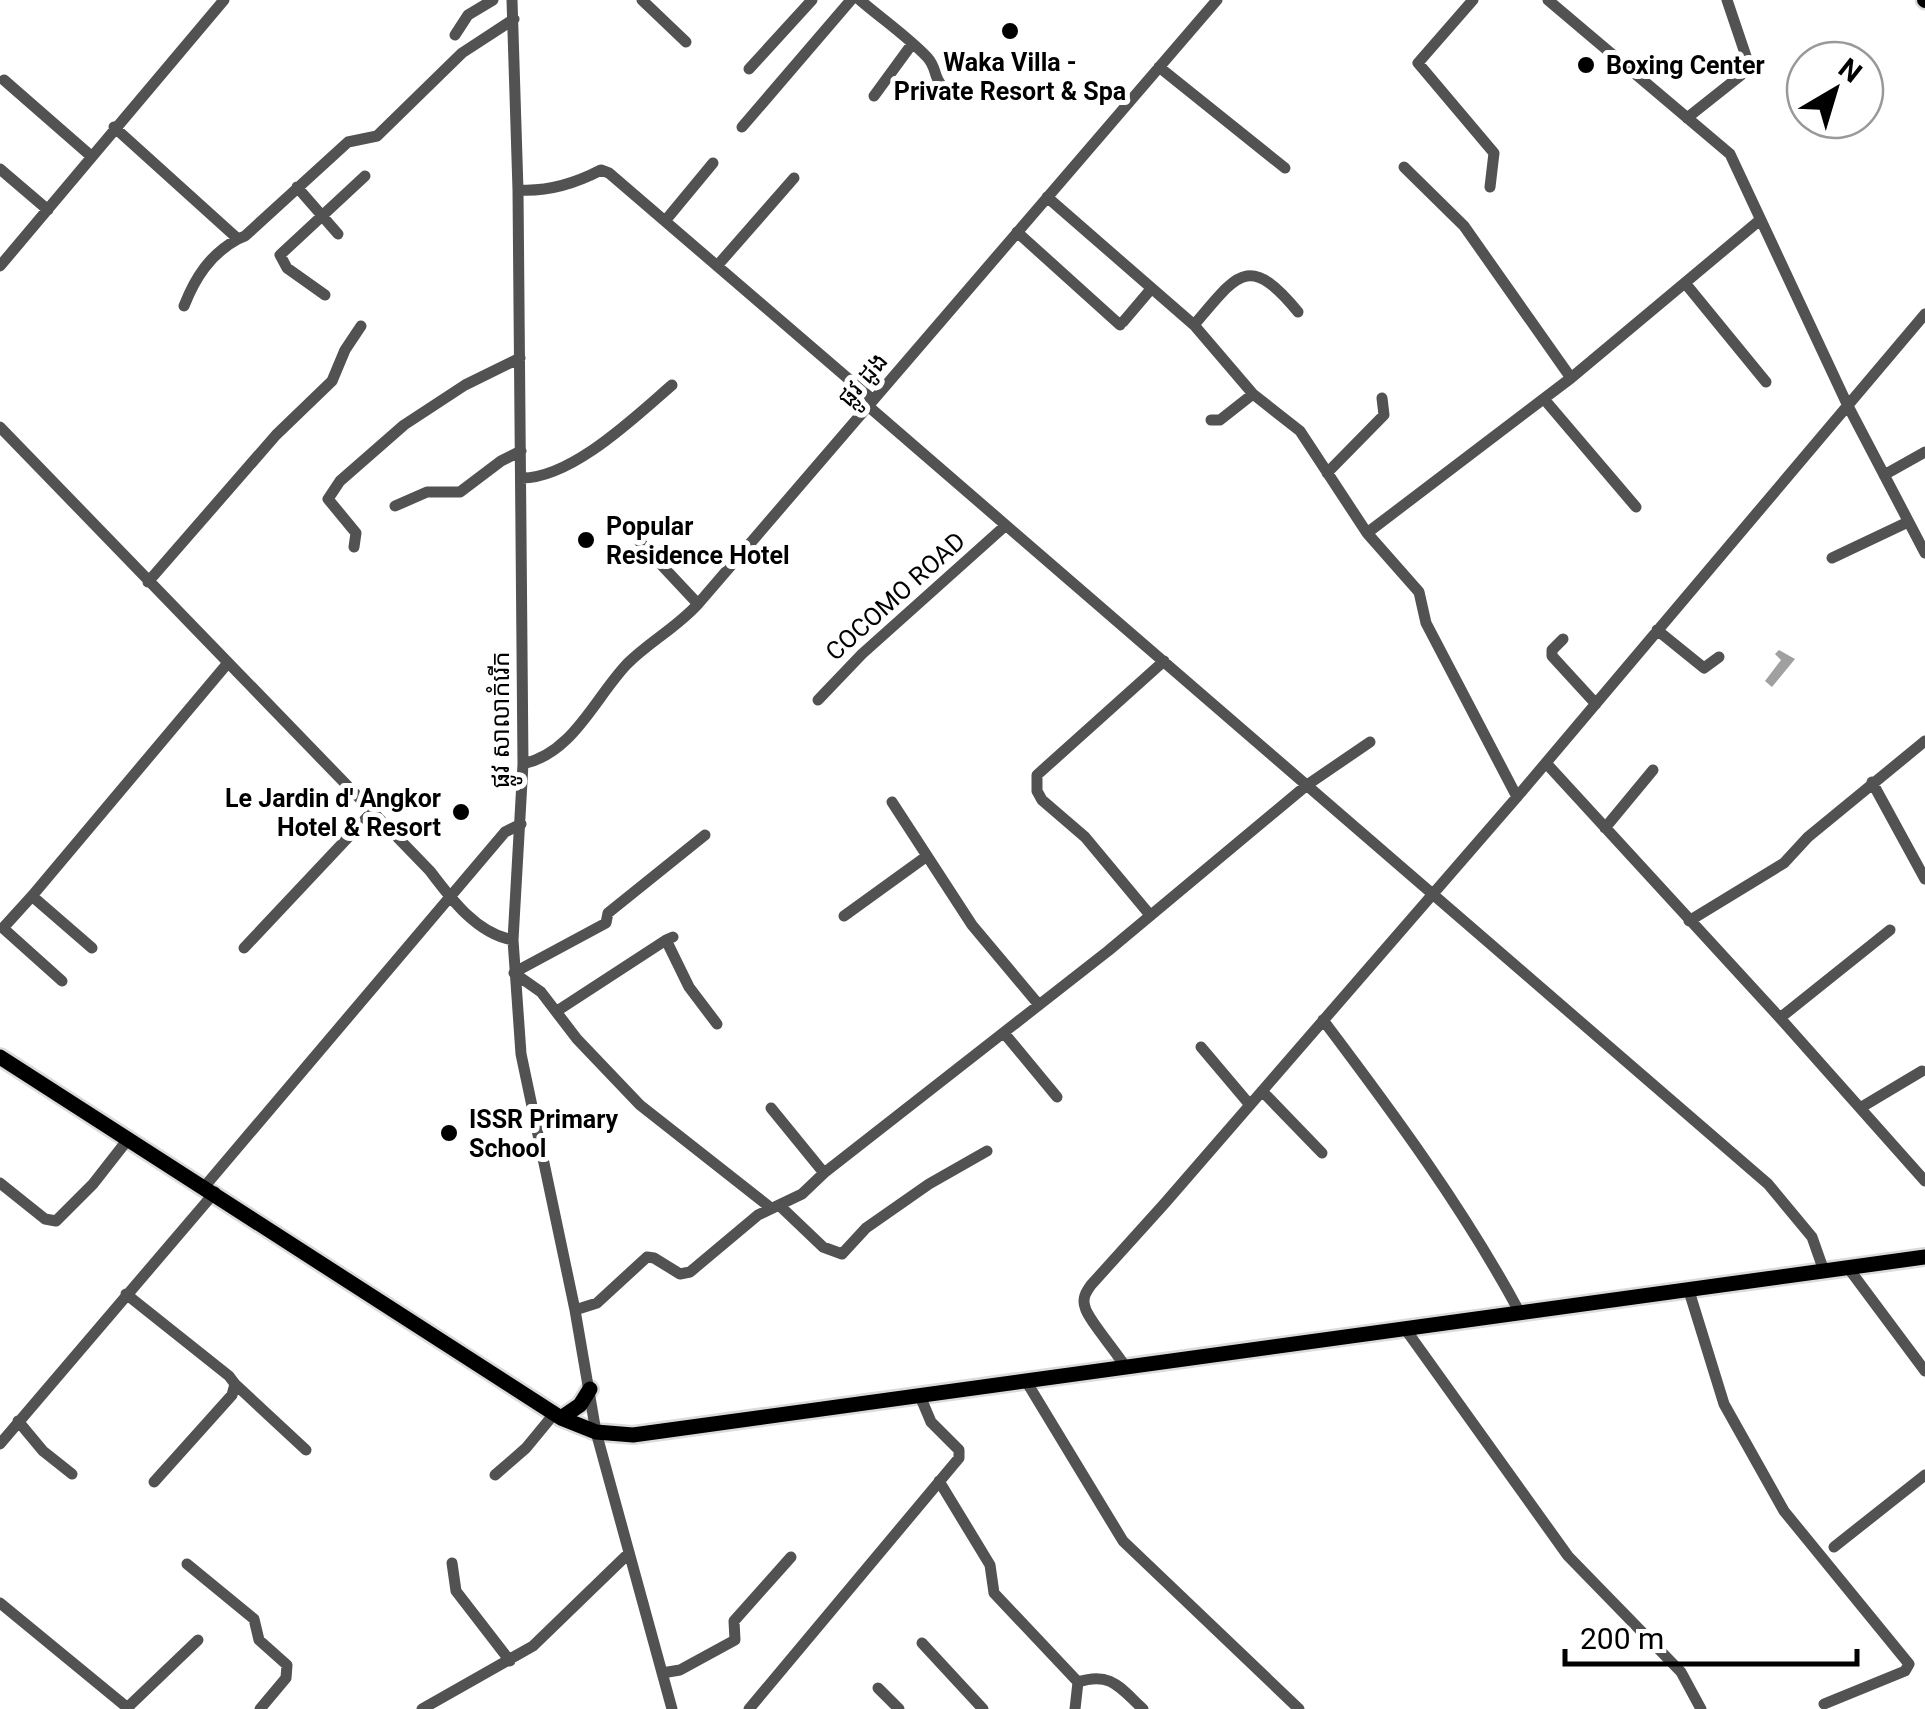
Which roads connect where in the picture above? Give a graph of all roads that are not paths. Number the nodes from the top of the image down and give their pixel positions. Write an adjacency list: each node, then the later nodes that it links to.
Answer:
1 (224, 0): 22 (street)
2 (492, 0): 12 (street)
3 (642, 0): 13 (street)
4 (812, 0): 16 (street)
5 (851, 0): 21 (street)
6 (860, 0): 14 (street)
7 (1217, 0): 15 (street, ផ្លូវ ដូង)
8 (1473, 0): 31 (street)
9 (1548, 0): 20 (street)
10 (1727, 0): 20 (street)
11 (515, 7): 30 (street); 32 (street, ផ្លូវ សាលាកំរើក)
12 (455, 34)
13 (686, 42)
14 (912, 44): 18 (street); 19 (street)
15 (1159, 67): 26 (street); 33 (street, ផ្លូវ ដូង)
16 (749, 68)
17 (4, 80): 23 (street)
18 (973, 92)
19 (874, 96)
20 (1687, 118): 36 (street)
21 (742, 126)
22 (114, 127): 23 (street); 40 (street)
23 (92, 156): 34 (street)
24 (712, 163): 37 (street)
25 (1404, 167): 52 (street)
26 (1285, 168)
27 (0, 169): 34 (street)
28 (364, 176): 35 (street)
29 (794, 178): 42 (street)
30 (297, 187): 35 (street); 40 (street)
31 (1490, 187)
32 (518, 190): 37 (street); 51 (street, ផ្លូវ សាលាកំរើក)
33 (1047, 197): 38 (street, ផ្លូវ ដូង); 44 (street)
34 (48, 210): 41 (street)
35 (321, 216): 39 (street); 45 (street)
36 (1760, 220): 43 (street); 59 (street)
37 (665, 221): 42 (street)
38 (1017, 232): 44 (street); 58 (street, ផ្លូវ ដូង)
39 (338, 234)
40 (238, 239): 46 (street)
41 (0, 266)
42 (718, 266): 58 (street)
43 (1684, 283): 52 (street); 53 (street)
44 (1152, 289): 49 (street)
45 (325, 295)
46 (184, 306)
47 (1298, 312): 49 (street)
48 (1925, 314): 59 (street)
49 (1194, 325): 55 (street)
50 (361, 326): 76 (street)
51 (520, 358): 62 (street, ផ្លូវ សាលាកំរើក); 73 (street)
52 (1571, 378): 57 (street)
53 (1766, 382)
54 (672, 385): 66 (street)
55 (1253, 394): 60 (street); 64 (street)
56 (1382, 398): 64 (street)
57 (1544, 399): 68 (street); 71 (street)
58 (870, 403): 70 (street); 77 (street, ផ្លូវ ដូង)
59 (1847, 404): 65 (street); 78 (street)
60 (1211, 420)
61 (0, 428): 76 (street)
62 (522, 451): 66 (street, ផ្លូវ សាលាកំរើក); 67 (street)
63 (1925, 452): 65 (street)
64 (1327, 473): 71 (street)
65 (1884, 475): 69 (street)
66 (521, 478): 87 (street, ផ្លូវ សាលាកំរើក)
67 (395, 506)
68 (1636, 507)
69 (1908, 522): 74 (street); 75 (street)
70 (1005, 526): 81 (street); 83 (street, COCOMO ROAD)
71 (1366, 533): 92 (street)
72 (640, 540): 77 (street)
73 (354, 546)
74 (1925, 553)
75 (1832, 558)
76 (148, 582): 82 (street)
77 (698, 604): 87 (street, ផ្លូវ ដូង)
78 (1657, 630): 80 (street); 84 (street)
79 (1563, 639): 84 (street)
80 (1719, 657)
81 (1164, 661): 91 (street); 103 (street)
82 (227, 664): 94 (street); 101 (street)
83 (818, 700)
84 (1596, 704): 88 (street)
85 (1925, 741): 90 (street)
86 (1370, 742): 91 (street)
87 (532, 762): 95 (street, ផ្លូវ សាលាកំរើក)
88 (1546, 764): 92 (street); 96 (street)
89 (1654, 770): 96 (street)
90 (1872, 782): 99 (street); 105 (street)
91 (1307, 785): 100 (street); 103 (street)
92 (1517, 797): 100 (street)
93 (892, 802): 98 (street)
94 (372, 812): 102 (street); 109 (street)
95 (521, 824): 102 (street); 107 (street, ផ្លូវ សាលាកំរើក)
96 (1605, 828): 105 (street)
97 (705, 835): 110 (street)
98 (927, 856): 104 (street); 112 (street)
99 (1925, 879)
100 (1434, 893): 115 (street); 136 (street)
101 (32, 896): 108 (street); 111 (street)
102 (450, 897): 107 (street); 132 (street)
103 (1150, 915): 112 (street)
104 (844, 916)
105 (1689, 921): 114 (street)
106 (1890, 930): 114 (street)
107 (512, 940): 110 (street, ផ្លូវ សាលាកំរើក)
108 (92, 948)
109 (244, 948)
110 (515, 972): 113 (street); 139 (street, ផ្លូវ សាលាកំរើក)
111 (62, 980)
112 (1039, 1005): 117 (street)
113 (557, 1011): 116 (street); 133 (street)
114 (1780, 1018): 125 (street)
115 (1323, 1020): 121 (street); 140 (street)
116 (717, 1024)
117 (1004, 1033): 122 (street); 129 (street)
118 (1200, 1047): 123 (street)
119 (0, 1056): 126 (highway)
120 (1922, 1071): 125 (street)
121 (1262, 1091): 123 (street); 128 (street)
122 (1057, 1097)
123 (1250, 1105): 142 (street)
124 (772, 1108): 129 (street)
125 (1860, 1108): 130 (street)
126 (128, 1138): 131 (street); 132 (highway)
127 (987, 1150): 133 (street)
128 (1322, 1153)
129 (824, 1173): 133 (street)
130 (1925, 1181)
131 (0, 1183)
132 (210, 1189): 138 (street); 148 (highway)
133 (775, 1207): 139 (street)
134 (1925, 1256): 135 (highway)
135 (1849, 1268): 136 (highway); 143 (street)
136 (1824, 1272): 137 (highway)
137 (1689, 1291): 140 (highway); 170 (street)
138 (126, 1294): 145 (street); 149 (street)
139 (575, 1310): 146 (street, ផ្លូវ សាលាកំរើក)
140 (1520, 1313): 141 (highway)
141 (1406, 1330): 142 (highway); 181 (street)
142 (1126, 1368): 144 (highway)
143 (1925, 1371)
144 (1026, 1381): 147 (highway); 180 (street)
145 (235, 1384): 152 (street); 157 (street)
146 (590, 1389): 148 (highway); 150 (street, ផ្លូវ សាលាកំរើក)
147 (920, 1396): 150 (highway); 156 (street)
148 (557, 1416): 150 (highway); 154 (street)
149 (18, 1422): 151 (street); 153 (street)
150 (596, 1432): 159 (street, ផ្លូវ សាលាកំរើក)
151 (0, 1444)
152 (306, 1450)
153 (72, 1474)
154 (495, 1475)
155 (1925, 1475): 158 (street)
156 (939, 1481): 168 (street); 175 (street)
157 (154, 1482)
158 (1834, 1547)
159 (628, 1554): 166 (street); 167 (street, ផ្លូវ សាលាកំរើក)
160 (791, 1557): 167 (street)
161 (452, 1563): 166 (street)
162 (187, 1564): 172 (street)
163 (0, 1604): 171 (street)
164 (198, 1640): 171 (street)
165 (922, 1642): 177 (street)
166 (510, 1661): 173 (street)
167 (662, 1673): 174 (street, ផ្លូវ សាលាកំរើក)
168 (1078, 1682): 178 (street); 179 (street)
169 (878, 1688): 176 (street)
170 (1824, 1704)
171 (128, 1708)
172 (260, 1709)
173 (422, 1709)
174 (672, 1709)
175 (749, 1709)
176 (898, 1709)
177 (983, 1709)
178 (1075, 1709)
179 (1142, 1709)
180 (1299, 1709)
181 (1701, 1709)

